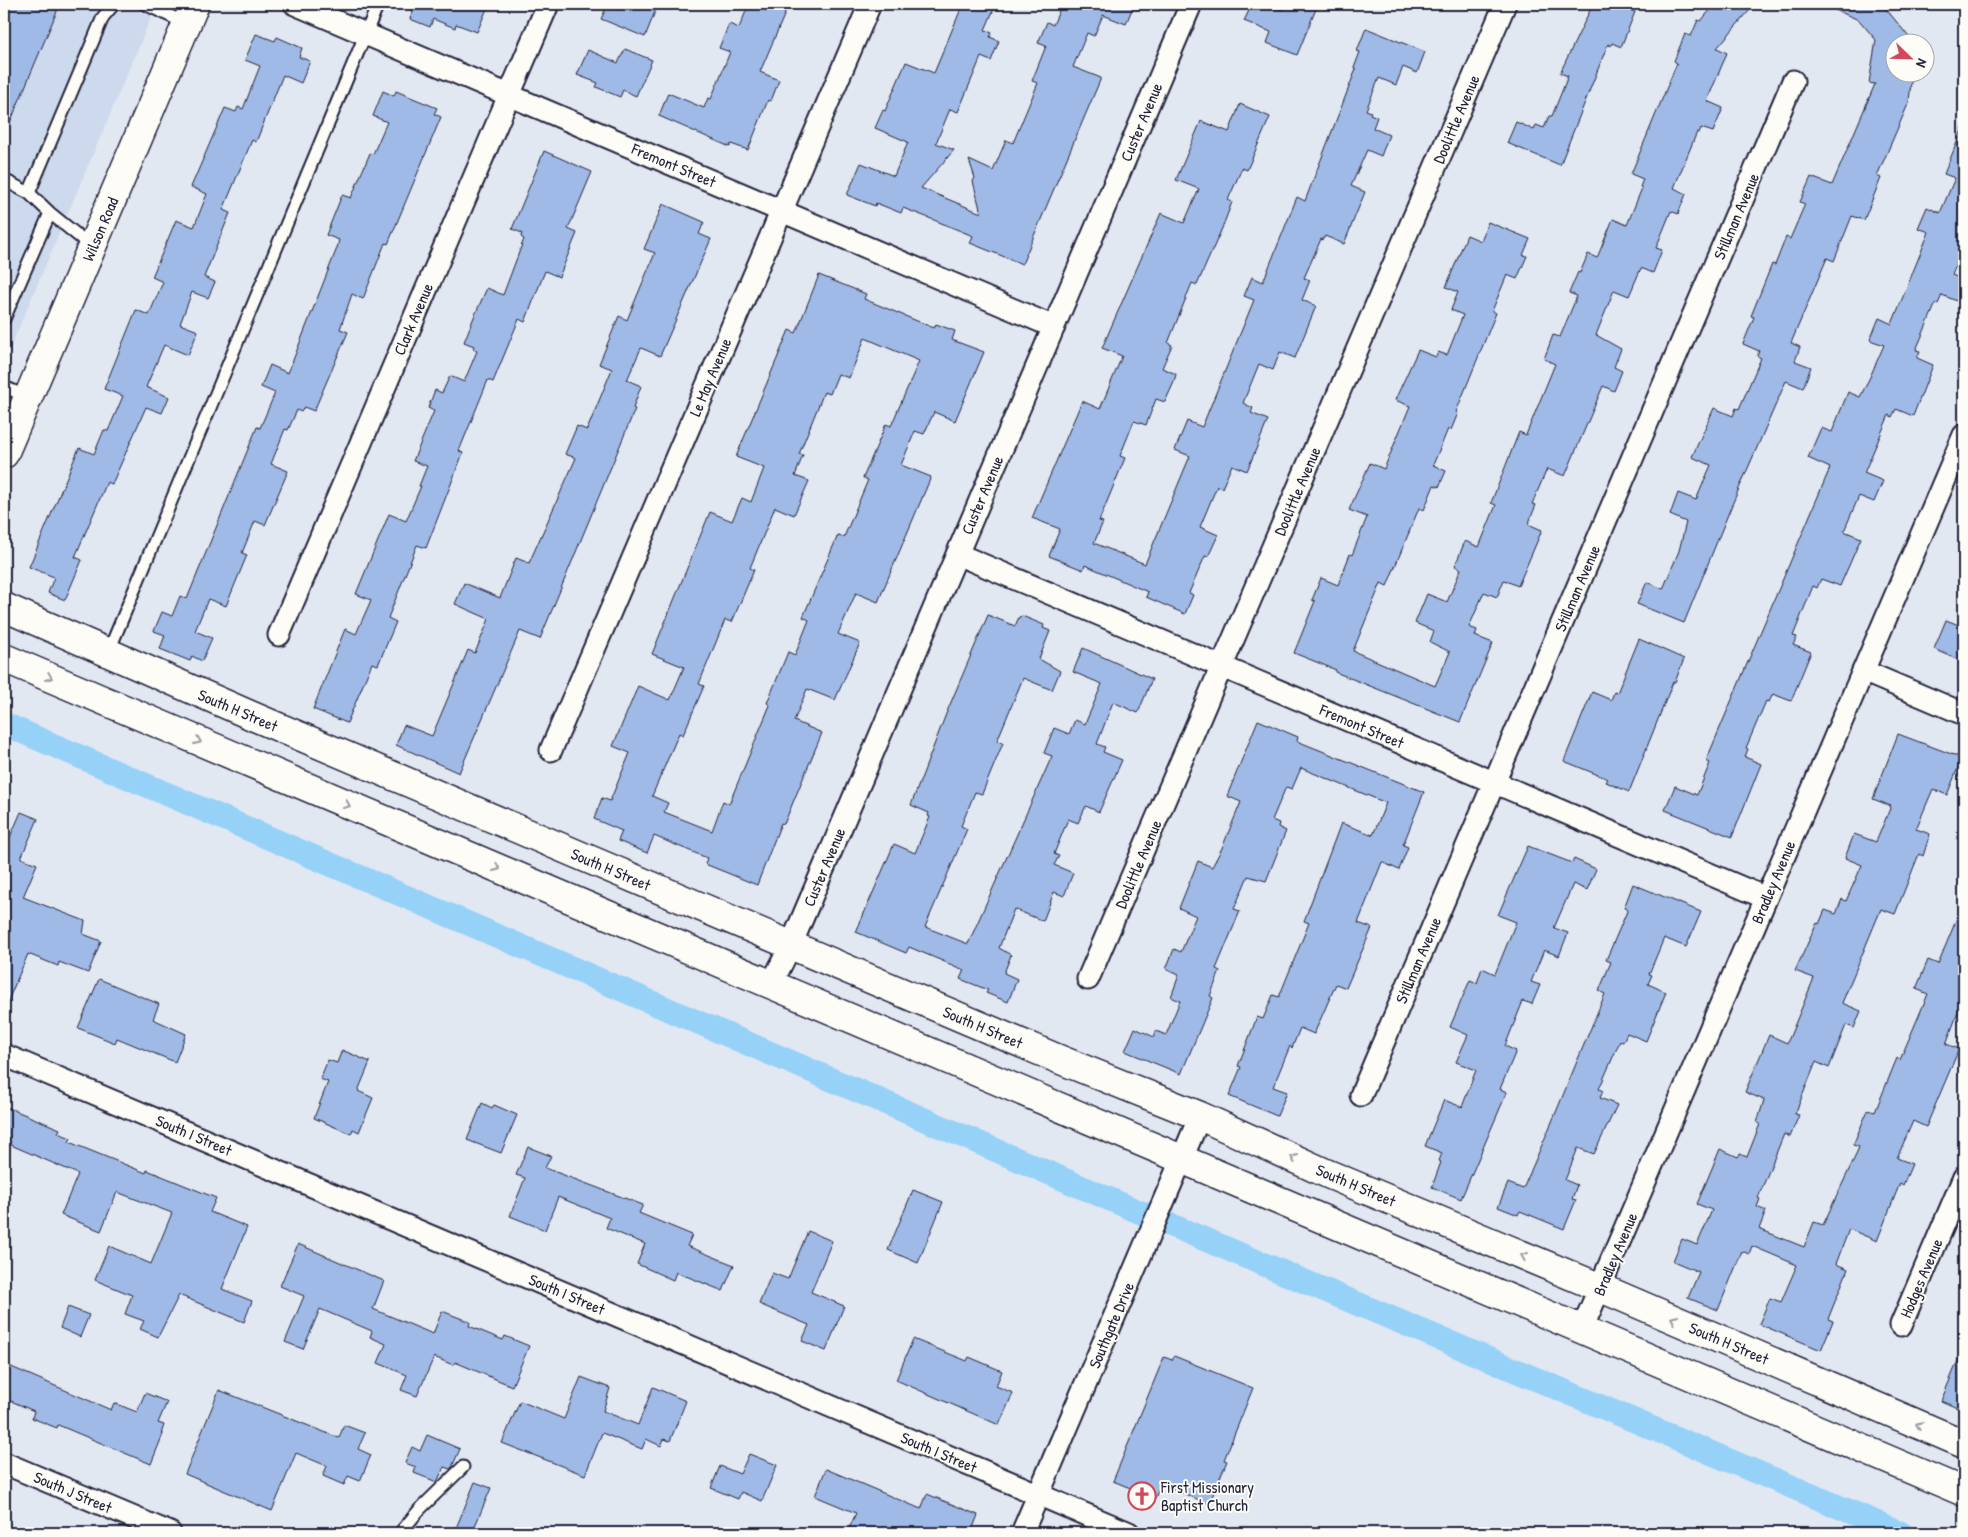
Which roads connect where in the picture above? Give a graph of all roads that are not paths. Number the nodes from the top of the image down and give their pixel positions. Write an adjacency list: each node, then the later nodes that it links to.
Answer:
1 (114, 4): 14 (lane)
2 (144, 4): 9 (lane)
3 (295, 4): 10 (street, Fremont Street)
4 (378, 4): 10 (lane)
5 (548, 4): 12 (street, Clark Avenue)
6 (870, 4): 15 (street, Le May Avenue)
7 (1192, 4): 19 (street, Custer Avenue)
8 (1505, 4): 28 (street, Doolittle Avenue)
9 (191, 14): 17 (street, Wilson Road)
10 (365, 34): 12 (street, Fremont Street); 26 (lane)
11 (1793, 81): 32 (street, Stillman Avenue)
12 (509, 95): 15 (street, Fremont Street); 25 (street, Clark Avenue)
13 (4, 180): 14 (lane)
14 (29, 193): 16 (lane)
15 (781, 211): 19 (street, Fremont Street); 31 (street, Le May Avenue)
16 (50, 213): 17 (lane); 18 (lane)
17 (92, 247): 20 (street, Wilson Road)
18 (4, 319)
19 (1054, 327): 23 (street, Custer Avenue)
20 (16, 392): 22 (street, Wilson Road)
21 (1964, 435): 29 (street, Bradley Avenue)
22 (4, 454)
23 (957, 554): 28 (street, Fremont Street); 34 (street, Custer Avenue)
24 (4, 607): 26 (street, South H Street)
25 (279, 635)
26 (108, 653): 34 (street, South H Street)
27 (4, 658): 36 (street, one-way to 36)
28 (1222, 667): 32 (street, Fremont Street); 35 (street, Doolittle Avenue)
29 (1863, 671): 30 (street); 33 (street, Bradley Avenue)
30 (1964, 714)
31 (551, 750)
32 (1494, 782): 33 (street, Fremont Street); 38 (street, Stillman Avenue)
33 (1766, 898): 42 (street, Bradley Avenue)
34 (791, 945): 36 (street, Custer Avenue); 39 (street, South H Street)
35 (1088, 979)
36 (771, 985): 40 (street)
37 (4, 1055): 49 (street, South I Street)
38 (1361, 1095)
39 (1200, 1116): 40 (street, Southgate Drive); 42 (street, South H Street, one-way to 39)
40 (1182, 1158): 44 (street); 49 (street, Southgate Drive)
41 (1964, 1177): 43 (street, Hodges Avenue)
42 (1601, 1288): 44 (street, Bradley Avenue); 45 (street, South H Street, one-way to 42)
43 (1901, 1325)
44 (1582, 1329): 48 (street)
45 (1964, 1444)
46 (4, 1462): 50 (street, South J Street)
47 (463, 1467): 51 (lane)
48 (1964, 1492)
49 (1039, 1495): 52 (street, Southgate Drive); 53 (street, South I Street)
50 (170, 1533)
51 (400, 1533)
52 (1022, 1533)
53 (1129, 1533)

